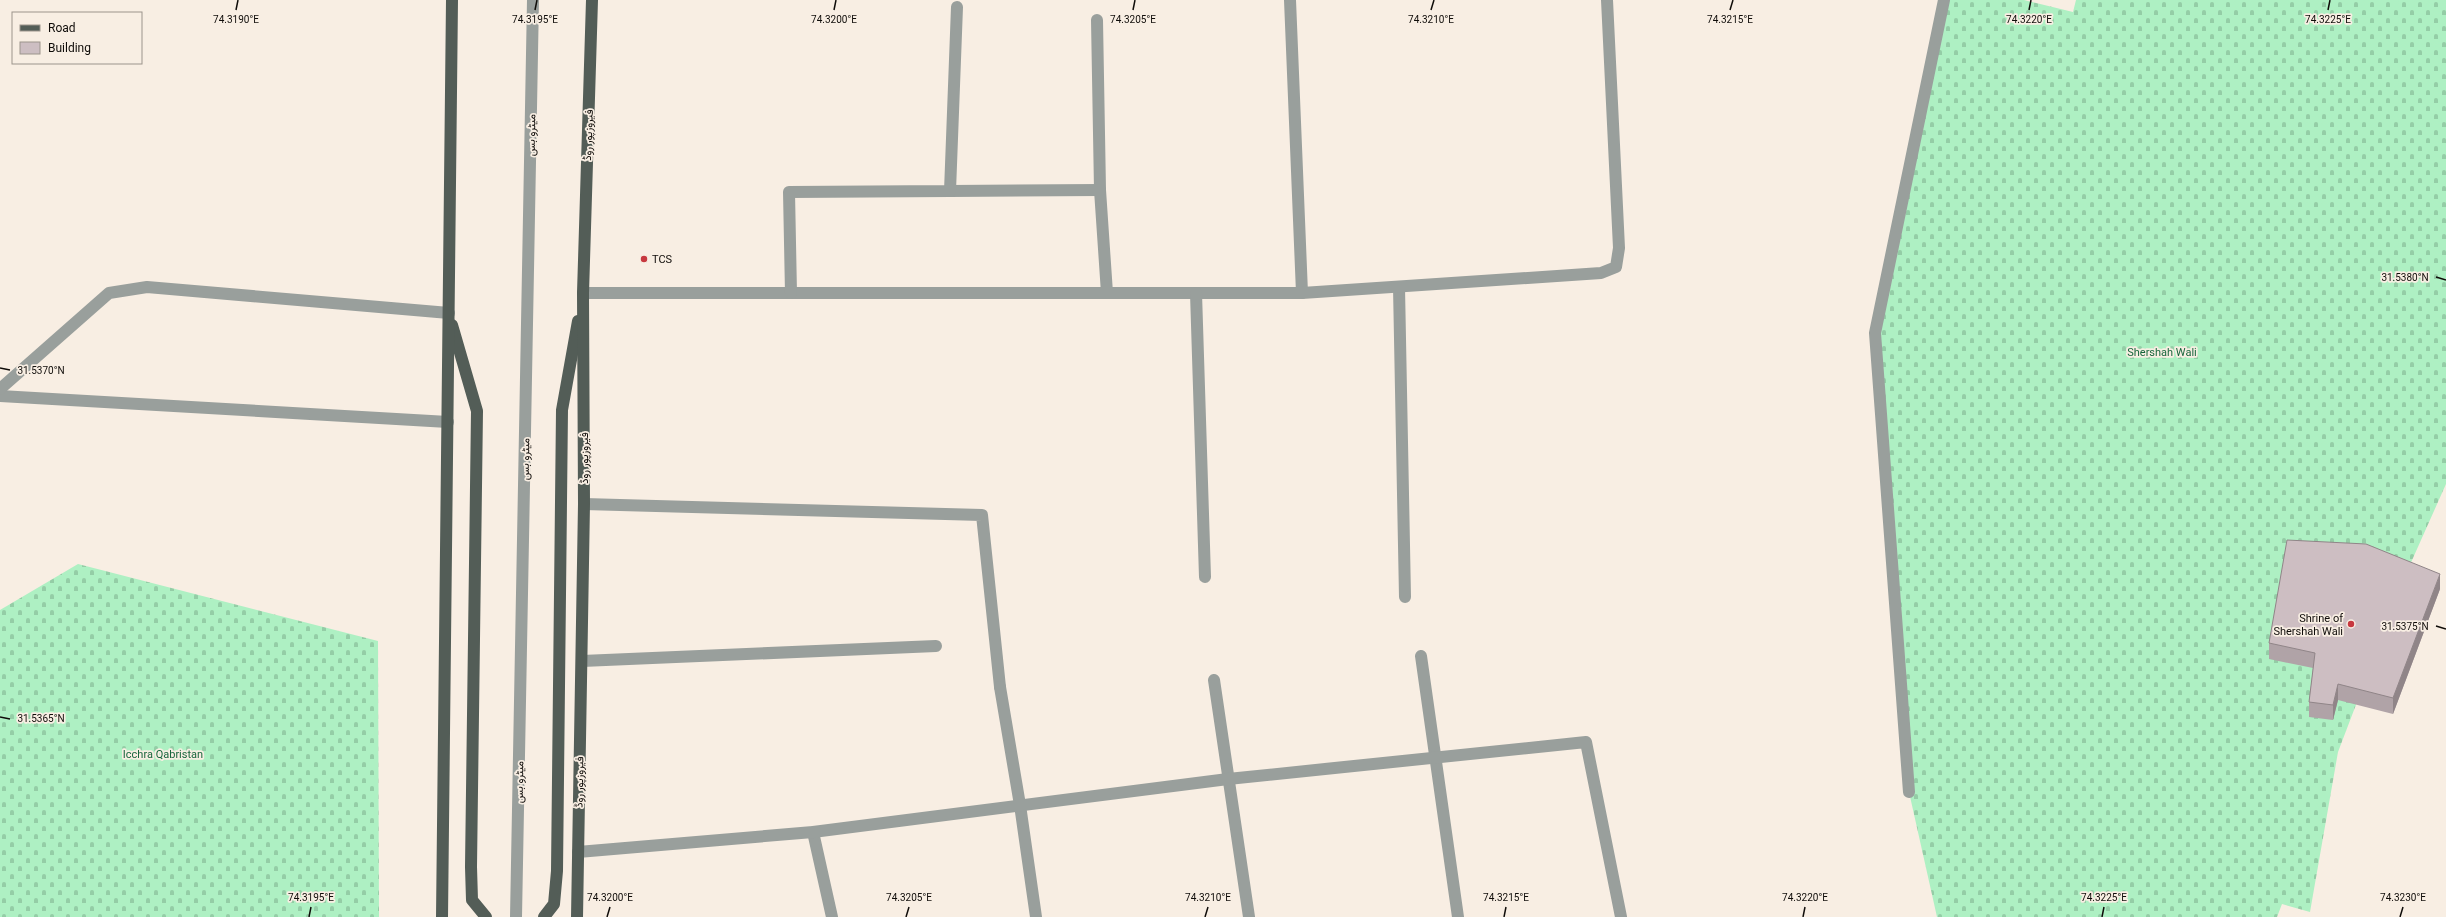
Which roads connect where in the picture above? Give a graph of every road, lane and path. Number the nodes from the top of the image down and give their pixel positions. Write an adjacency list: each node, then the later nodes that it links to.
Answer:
1 (452, 0): 17 (main road)
2 (533, 0): 36 (street, میٹرو بس)
3 (592, 0): 12 (main road, فیروزپور روڈ)
4 (1290, 0): 16 (street)
5 (1607, 0): 11 (street)
6 (1944, 0): 30 (street)
7 (957, 7): 10 (street)
8 (1096, 20): 9 (street)
9 (1100, 190): 10 (street); 14 (street)
10 (950, 191): 13 (street)
11 (1399, 287): 16 (street); 23 (street)
12 (583, 292): 13 (street); 21 (main road, فیروزپور روڈ); 37 (main road)
13 (791, 293): 14 (street)
14 (1107, 293): 15 (street)
15 (1196, 293): 16 (street); 22 (street)
16 (1302, 293)
17 (449, 313): 18 (street); 20 (main road); 35 (main road)
18 (0, 389)
19 (0, 396): 20 (street)
20 (448, 422): 34 (main road)
21 (584, 504): 26 (main road, فیروزپور روڈ); 31 (street)
22 (1205, 577)
23 (1405, 596)
24 (936, 646): 26 (street)
25 (1421, 656): 28 (street)
26 (582, 661): 33 (main road, فیروزپور روڈ)
27 (1214, 680): 29 (street)
28 (1434, 758): 29 (street); 42 (street); 43 (street)
29 (1228, 778): 31 (street); 41 (street)
30 (1909, 792)
31 (1020, 806): 32 (street); 40 (street)
32 (813, 832): 33 (street); 39 (street)
33 (578, 852): 38 (main road, فیروزپور روڈ)
34 (442, 917)
35 (486, 917)
36 (516, 917)
37 (544, 917)
38 (577, 917)
39 (832, 917)
40 (1036, 917)
41 (1249, 917)
42 (1458, 917)
43 (1621, 917)

